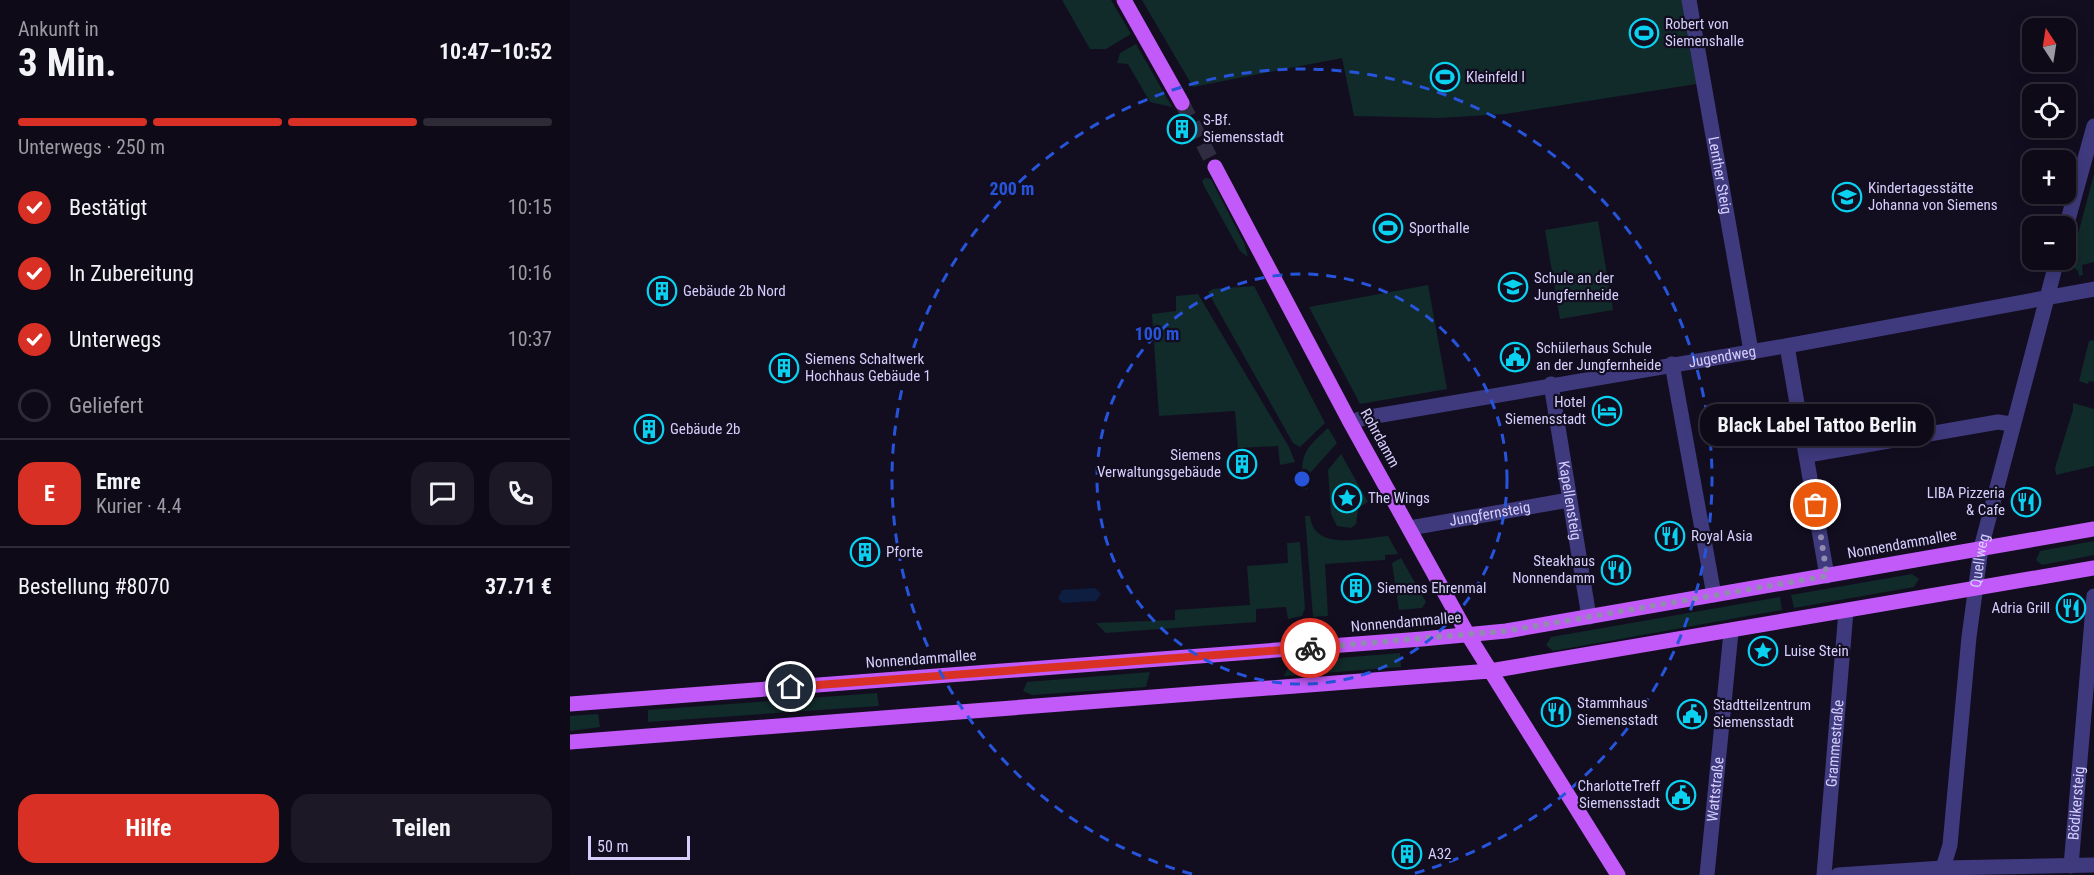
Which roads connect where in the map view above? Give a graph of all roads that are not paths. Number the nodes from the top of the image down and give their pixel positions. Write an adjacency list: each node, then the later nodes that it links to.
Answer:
1 (1124, 0): 3 (main road)
2 (1689, 0): 11 (street, Lenther Steig)
3 (1182, 103)
4 (2094, 126): 6 (street)
5 (1215, 167): 14 (main road, Rohrdamm)
6 (2069, 216)
7 (2054, 270): 9 (street, Quellweg)
8 (2094, 289): 9 (street, Jugendweg)
9 (2047, 297): 10 (street, Jugendweg); 15 (street, Quellweg)
10 (1787, 346): 11 (street, Jugendweg); 16 (street)
11 (1751, 351): 12 (street, Jugendweg)
12 (1672, 364): 13 (street, Jugendweg); 24 (street)
13 (1551, 384): 14 (street, Jugendweg); 17 (street, Kapellensteig)
14 (1350, 422): 18 (main road, Rohrdamm)
15 (2012, 424): 16 (street); 20 (street, Quellweg)
16 (1808, 455): 22 (street)
17 (1569, 500): 18 (street, Jungfernsteig); 27 (street, Kapellensteig)
18 (1410, 528): 29 (main road, Rohrdamm)
19 (2094, 529): 20 (main road, Nonnendammallee)
20 (1981, 549): 22 (main road, Nonnendammallee); 23 (street, Quellweg)
21 (2094, 568): 23 (main road)
22 (1827, 576): 24 (main road, Nonnendammallee)
23 (1974, 589): 26 (main road); 35 (street, Quellweg)
24 (1714, 595): 27 (main road, Nonnendammallee)
25 (2094, 596): 34 (street, Bödikersteig)
26 (1846, 612): 28 (main road); 38 (street, Grammestraße)
27 (1589, 617): 29 (main road, Nonnendammallee)
28 (1731, 632): 30 (main road); 37 (street, Wattstraße)
29 (1468, 635): 30 (main road, Rohrdamm); 31 (main road, Nonnendammallee)
30 (1490, 671): 32 (main road); 36 (main road, Rohrdamm)
31 (570, 704)
32 (570, 742)
33 (2094, 865): 34 (street)
34 (2071, 866): 35 (street)
35 (1943, 868): 39 (street)
36 (1618, 875)
37 (1707, 875)
38 (1824, 875)
39 (1838, 875)

